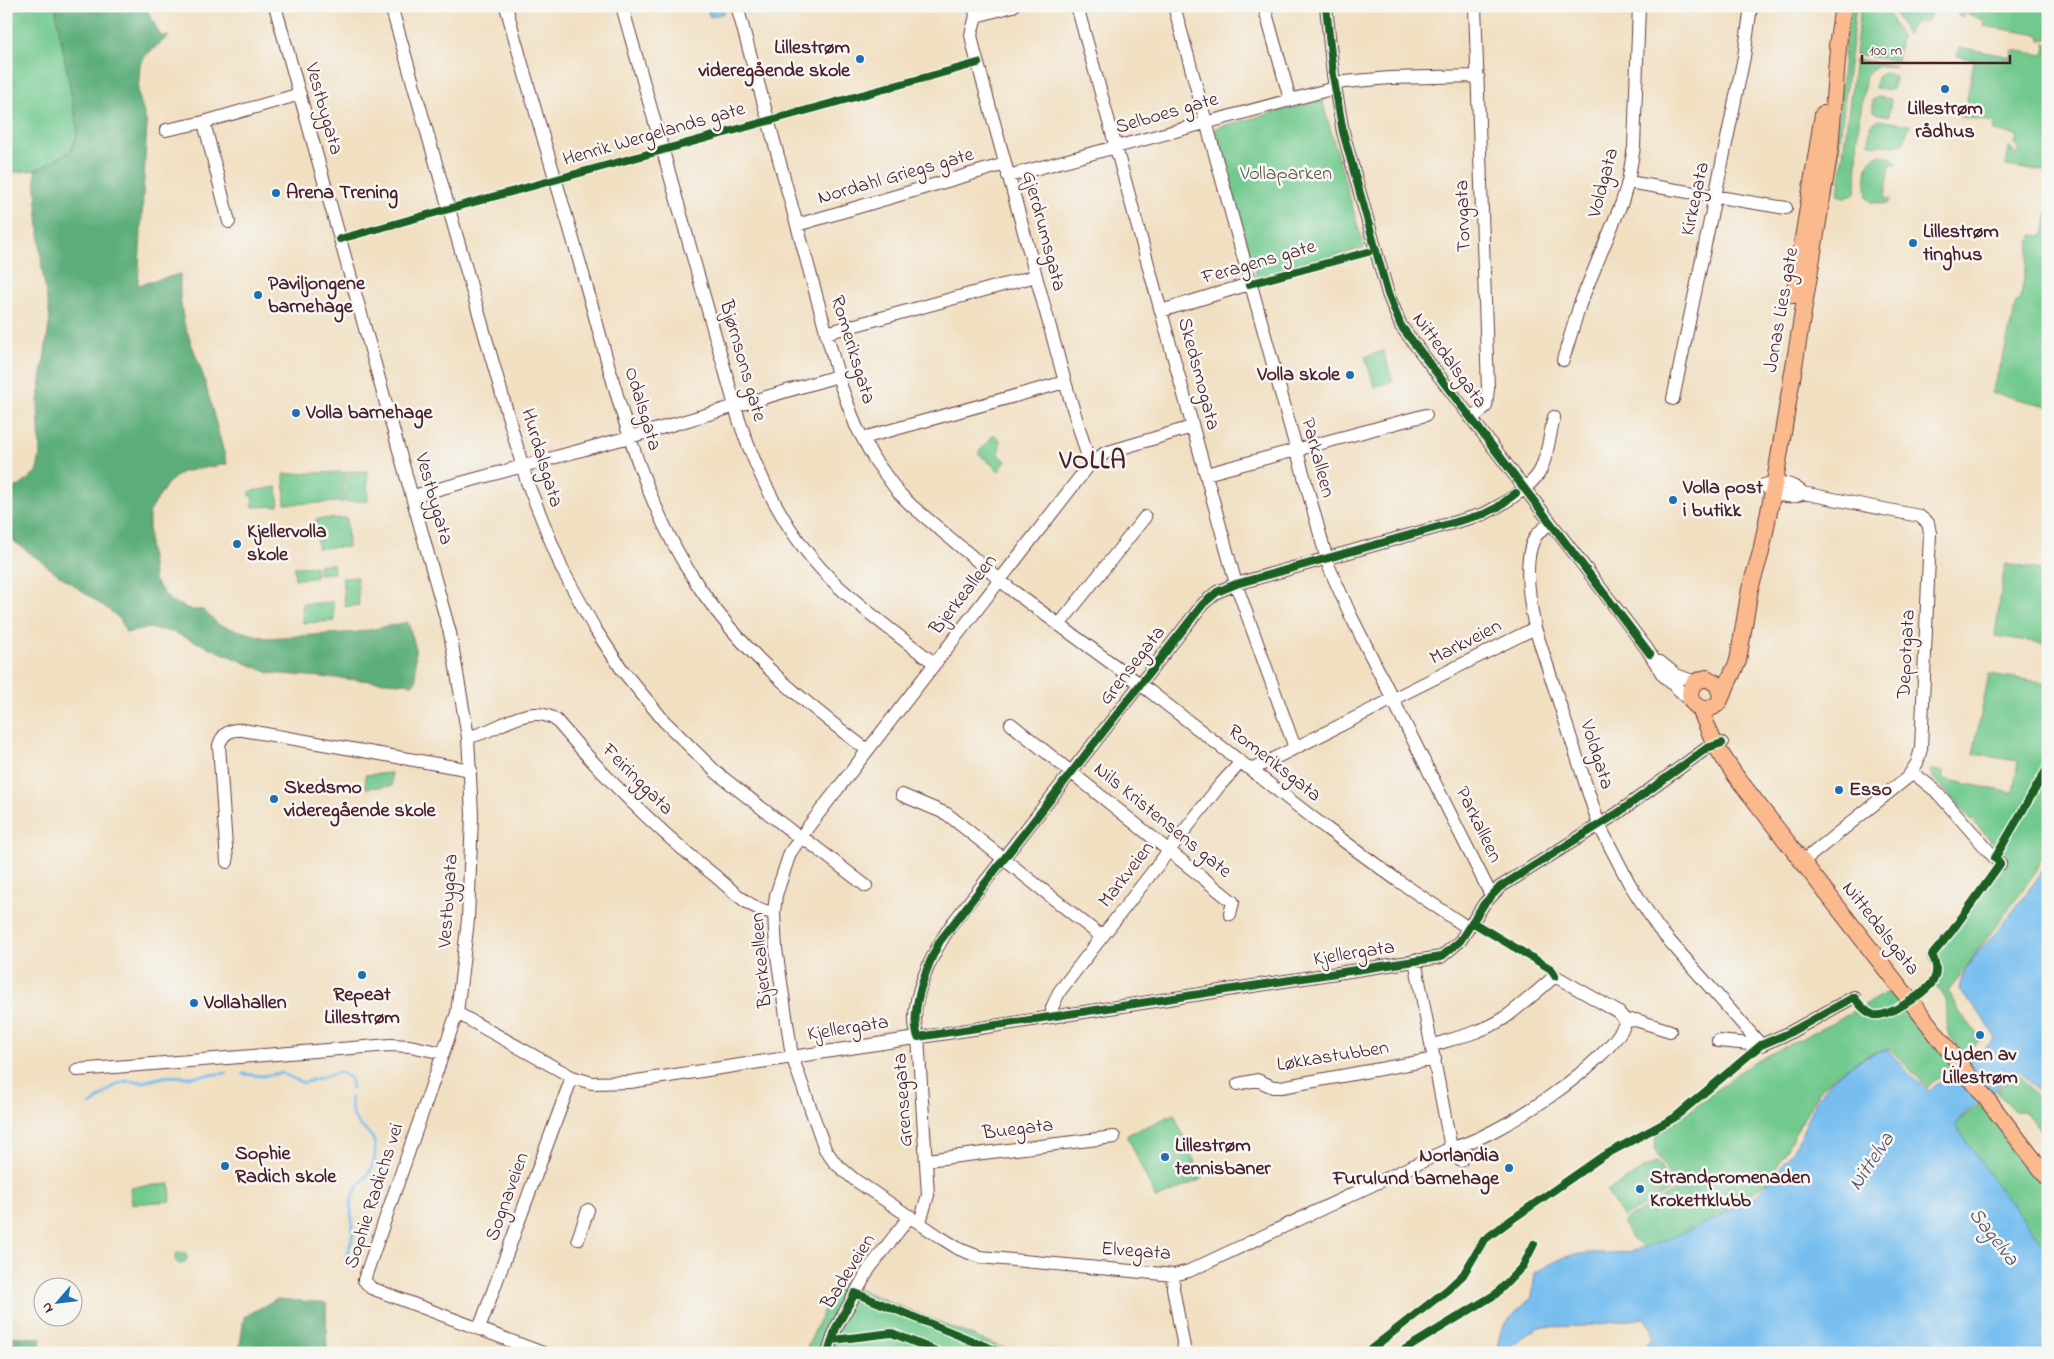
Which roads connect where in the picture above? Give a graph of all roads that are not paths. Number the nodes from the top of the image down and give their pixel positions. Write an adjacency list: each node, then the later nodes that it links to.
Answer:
1 (275, 6): 18 (street, Vestbygata)
2 (391, 6): 47 (street, Hurdalsgata)
3 (506, 6): 43 (street, Odalsgata)
4 (622, 6): 38 (street, Bjørnsons gate)
5 (737, 6): 29 (street, Romeriksgata)
6 (1013, 6): 15 (street)
7 (1077, 6): 23 (street, Skedsmogata)
8 (1174, 6): 21 (street, Parkalleen)
9 (1264, 6): 19 (street)
10 (1326, 6): 17 (street, Nittedalsgata)
11 (1475, 6): 16 (street, Torvgata)
12 (1639, 6): 25 (street, Voldgata)
13 (1751, 6): 26 (street, Kirkegata)
14 (1843, 6): 49 (main road, Jonas Lies gate)
15 (975, 11): 24 (street, Gjerdrumsgata)
16 (1478, 76): 17 (street, Selboes gate); 41 (street, Torvgata)
17 (1334, 85): 19 (street, Selboes gate); 41 (street, Nittedalsgata)
18 (300, 94): 20 (street); 51 (street, Vestbygata)
19 (1290, 99): 21 (street, Selboes gate)
20 (204, 122): 22 (street); 28 (street)
21 (1205, 122): 23 (street, Selboes gate); 31 (street, Parkalleen)
22 (166, 130)
23 (1116, 147): 24 (street, Selboes gate); 32 (street, Skedsmogata)
24 (1007, 170): 29 (street, Nordahl Griegs gate); 30 (street, Gjerdrumsgata)
25 (1628, 182): 26 (street); 34 (street, Voldgata)
26 (1715, 196): 27 (street); 37 (street, Kirkegata)
27 (1786, 208)
28 (229, 222)
29 (797, 225): 33 (street, Romeriksgata)
30 (1036, 276): 33 (street); 36 (street, Gjerdrumsgata)
31 (1249, 284): 32 (street, Feragens gate); 45 (street, Parkalleen)
32 (1161, 310): 42 (street, Skedsmogata)
33 (826, 333): 35 (street, Romeriksgata)
34 (1563, 360)
35 (838, 376): 38 (street); 44 (street, Romeriksgata)
36 (1065, 382): 44 (street); 46 (street, Gjerdrumsgata)
37 (1673, 399)
38 (736, 407): 43 (street); 61 (street, Bjørnsons gate)
39 (1426, 415): 45 (street)
40 (1554, 417): 50 (street)
41 (1472, 419): 50 (street, Nittedalsgata)
42 (1192, 427): 46 (street, Bjerkealleen); 48 (street, Skedsmogata)
43 (630, 437): 47 (street); 71 (street, Odalsgata)
44 (863, 438): 55 (street, Romeriksgata)
45 (1296, 450): 48 (street); 54 (street, Parkalleen)
46 (1090, 464): 55 (street, Bjerkealleen)
47 (523, 466): 51 (street); 78 (street, Hurdalsgata)
48 (1206, 474): 56 (street, Skedsmogata)
49 (1771, 486): 59 (main road, Jonas Lies gate); 75 (street, Depotgata)
50 (1520, 490): 53 (street, Nittedalsgata); 54 (street, Grensegata)
51 (413, 496): 68 (street, Vestbygata)
52 (1146, 517): 57 (street)
53 (1551, 523): 58 (street, Voldgata); 60 (street, Nittedalsgata)
54 (1326, 559): 56 (street, Grensegata); 64 (street, Parkalleen)
55 (1000, 580): 57 (street, Romeriksgata); 61 (street, Bjerkealleen)
56 (1236, 584): 63 (street, Grensegata); 70 (street, Skedsmogata)
57 (1059, 625): 63 (street, Romeriksgata)
58 (1535, 628): 64 (street, Markveien); 77 (street, Voldgata)
59 (1741, 639): 62 (main road, Jonas Lies gate); 65 (main road, Jonas Lies gate)
60 (1650, 654): 62 (street, Nittedalsgata); 66 (street, Nittedalsgata)
61 (934, 664): 71 (street, Bjerkealleen)
62 (1703, 680): 65 (main road); 66 (main road)
63 (1139, 684): 72 (street, Romeriksgata); 74 (street, Grensegata)
64 (1395, 700): 70 (street, Markveien); 85 (street, Parkalleen)
65 (1719, 700): 66 (main road); 69 (main road, Nittedalsgata)
66 (1696, 705): 69 (main road, Nittedalsgata)
67 (1011, 724): 74 (street, Nils Kristensens gate)
68 (468, 737): 73 (street, Vestbygata); 86 (street, Feiringgata)
69 (1719, 744): 77 (street, Kjellergata); 82 (main road, Nittedalsgata)
70 (1295, 748): 72 (street, Markveien)
71 (867, 750): 78 (street, Bjerkealleen)
72 (1246, 766): 79 (street, Markveien); 88 (street, Romeriksgata)
73 (471, 770): 81 (street); 92 (street, Vestbygata)
74 (1072, 771): 79 (street, Nils Kristensens gate); 80 (street, Grensegata)
75 (1912, 772): 82 (street, Depotgata); 83 (street)
76 (902, 795): 80 (street)
77 (1599, 825): 85 (street, Kjellergata); 99 (street, Voldgata)
78 (801, 837): 84 (street); 86 (street, Bjerkealleen)
79 (1170, 851): 87 (street, Nils Kristensens gate); 89 (street, Markveien)
80 (1004, 858): 89 (street); 96 (street, Grensegata)
81 (226, 862)
82 (1802, 862): 110 (main road, Nittedalsgata)
83 (2000, 864)
84 (866, 886)
85 (1491, 895): 88 (street, Kjellergata)
86 (774, 913): 101 (street, Bjerkealleen)
87 (1230, 914)
88 (1468, 928): 90 (street, Kjellergata)
89 (1102, 937): 93 (street, Markveien)
90 (1416, 960): 93 (street, Kjellergata); 98 (street)
91 (1854, 997): 99 (street)
92 (457, 1013): 100 (street, Sophie Radichs vei); 104 (street, Kjellergata)
93 (1052, 1016): 96 (street, Kjellergata)
94 (1626, 1020): 95 (street); 98 (street); 107 (street, Elvegata)
95 (1670, 1031)
96 (918, 1037): 101 (street, Kjellergata); 108 (street, Grensegata)
97 (1718, 1041): 99 (street)
98 (1432, 1045): 102 (street)
99 (1761, 1045)
100 (443, 1054): 103 (street); 115 (street, Sophie Radichs vei)
101 (792, 1056): 104 (street, Kjellergata); 112 (street, Elvegata)
102 (1435, 1059): 105 (street, Løkkastubben); 107 (street)
103 (77, 1070)
104 (572, 1077): 115 (street, Sognaveien)
105 (1238, 1084)
106 (1114, 1136): 108 (street, Buegata)
107 (1455, 1147): 109 (street); 114 (street, Elvegata)
108 (927, 1160): 112 (street, Grensegata)
109 (1461, 1161)
110 (2048, 1178)
111 (588, 1210): 113 (street)
112 (915, 1219): 114 (street, Elvegata); 117 (street, Badeveien)
113 (578, 1239)
114 (1174, 1275): 118 (street)
115 (480, 1330): 116 (street, Sophie Radichs vei)
116 (543, 1353)
117 (828, 1353)
118 (1185, 1353)

